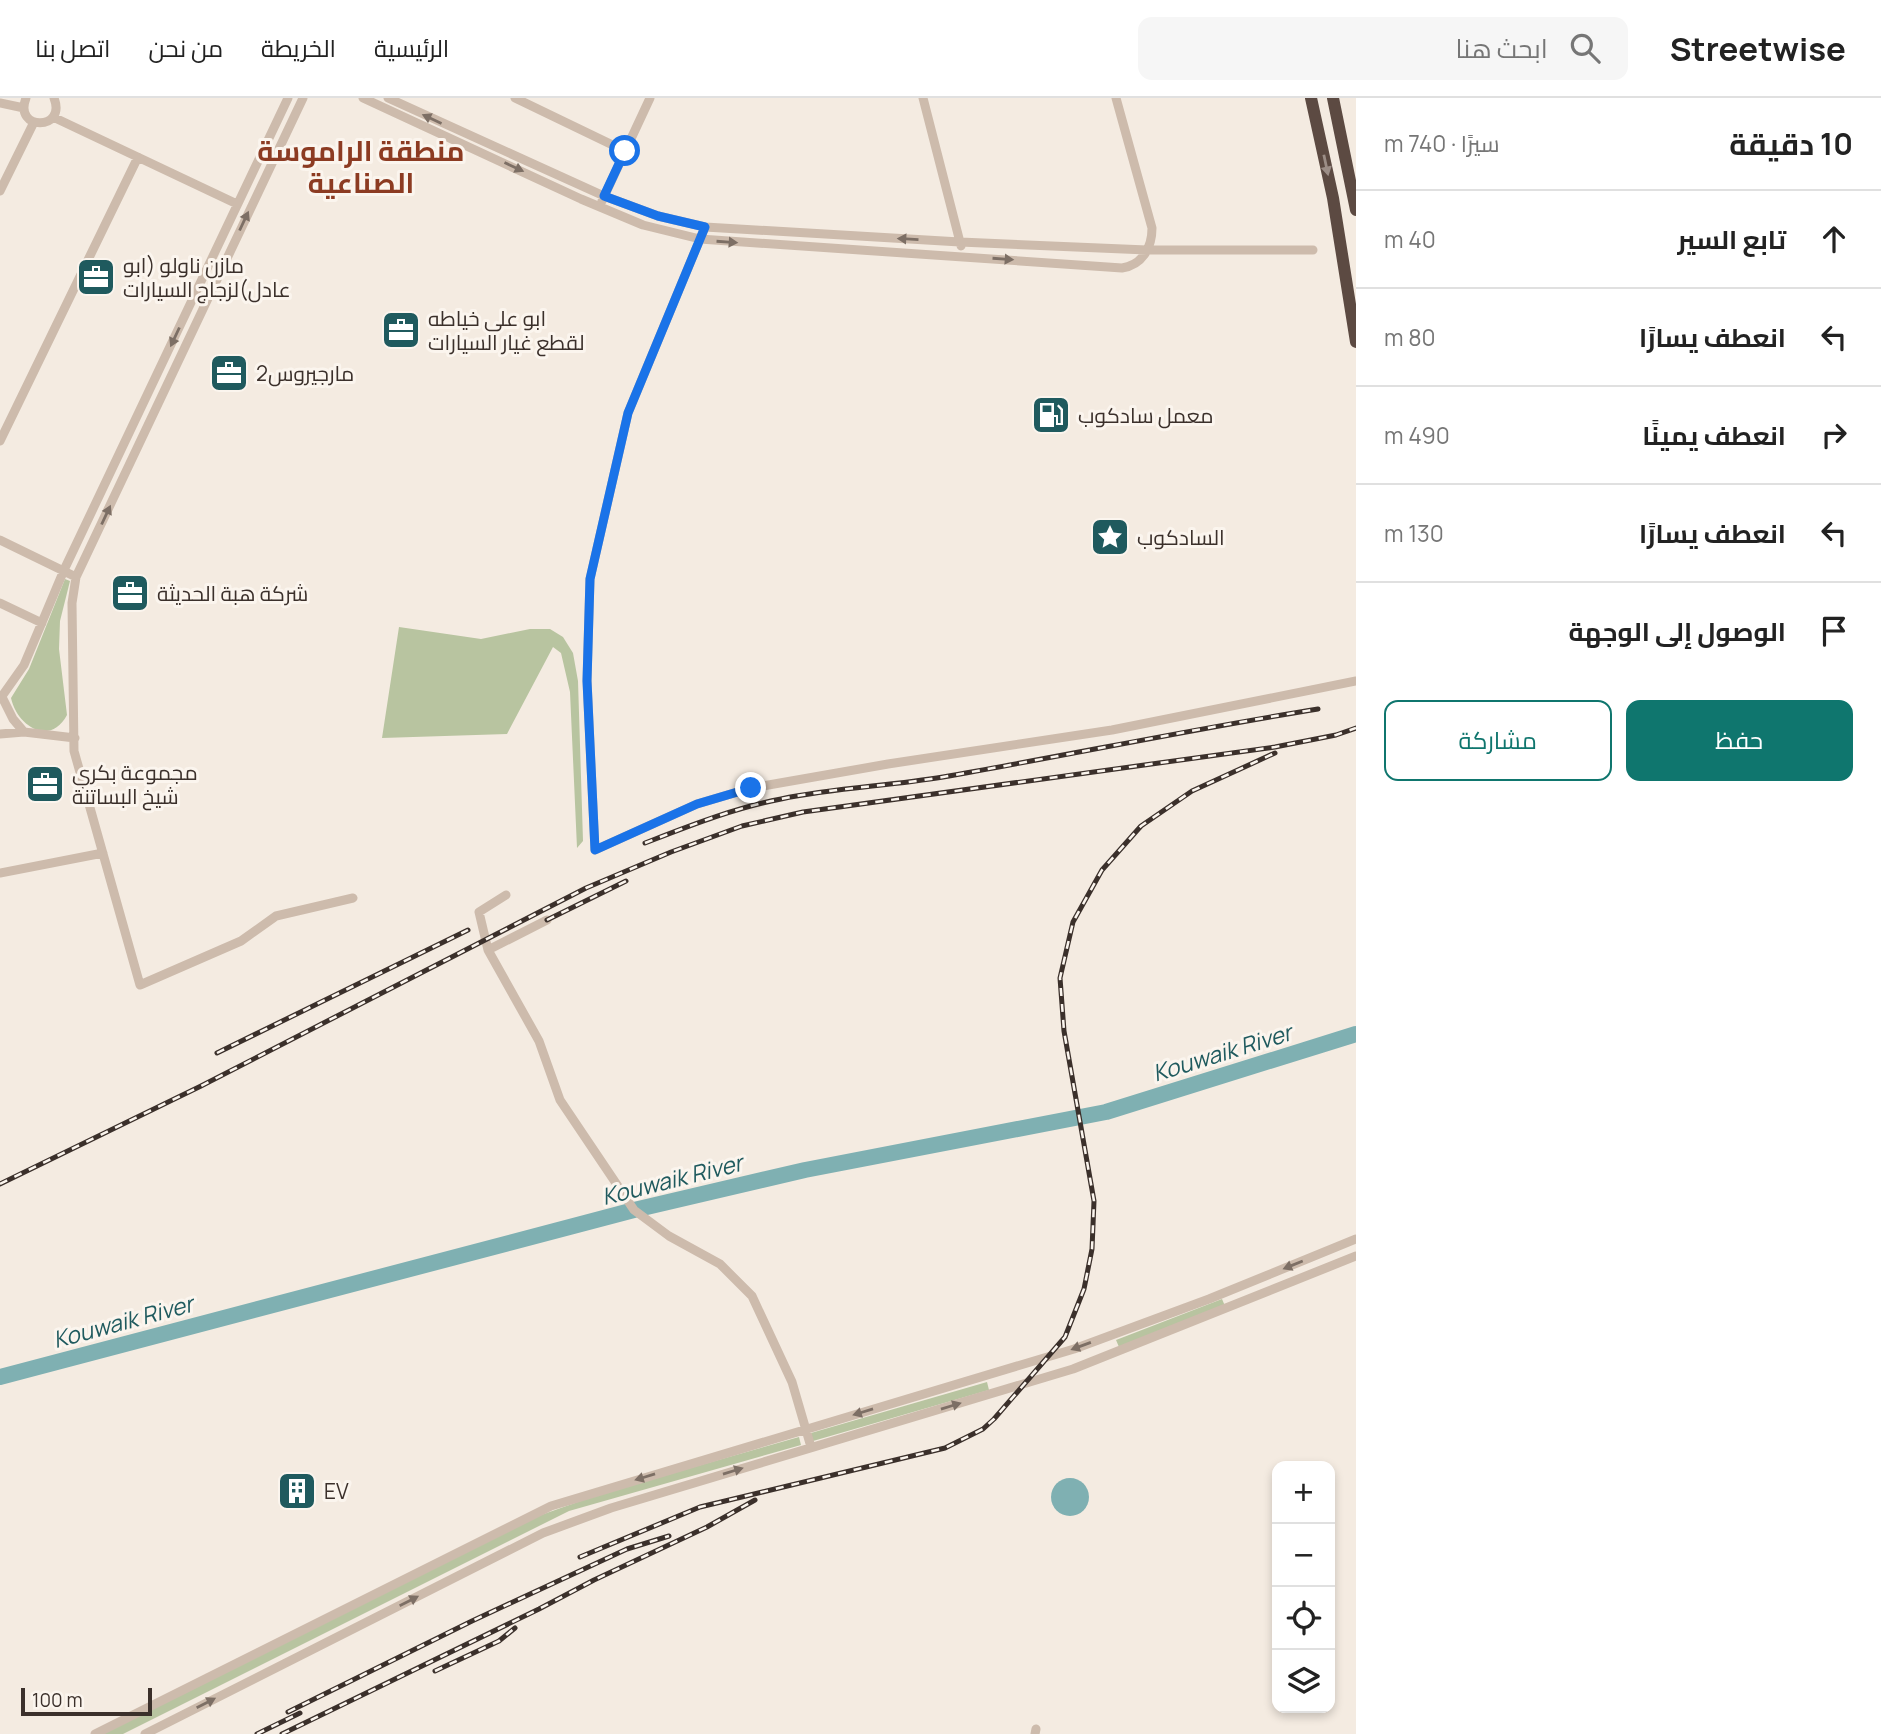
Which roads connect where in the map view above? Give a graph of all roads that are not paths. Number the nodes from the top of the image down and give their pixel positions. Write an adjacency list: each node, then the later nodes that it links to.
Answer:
1 (54, 98): 14 (street)
2 (288, 98): 20 (street)
3 (303, 98): 35 (street, one-way to 3)
4 (363, 98): 21 (street, one-way to 21)
5 (388, 98): 19 (street, one-way to 5)
6 (515, 98): 16 (street)
7 (650, 98): 16 (street)
8 (923, 98): 26 (street)
9 (1116, 98): 28 (street)
10 (1311, 98): 31 (highway, one-way to 31)
11 (1333, 98): 22 (highway)
12 (0, 103): 13 (street)
13 (25, 103): 15 (street)
14 (53, 117): 15 (street); 17 (street)
15 (34, 122): 18 (street)
16 (625, 151): 19 (street)
17 (138, 158): 20 (street); 32 (street)
18 (0, 191)
19 (604, 196): 21 (street); 23 (street)
20 (237, 204): 34 (street, one-way to 34)
21 (599, 207): 25 (street)
22 (1356, 210)
23 (705, 227): 24 (street); 25 (street)
24 (845, 236): 26 (street, one-way to 24); 27 (street)
25 (700, 239): 27 (street, one-way to 27); 38 (street)
26 (960, 243): 28 (street); 30 (street)
27 (844, 248): 30 (street)
28 (1147, 250): 29 (street); 30 (street, one-way to 28)
29 (1312, 250)
30 (963, 256)
31 (1356, 342)
32 (0, 441)
33 (0, 540): 34 (street)
34 (64, 570): 35 (street); 37 (street)
35 (76, 577): 42 (street)
36 (0, 603): 37 (street)
37 (42, 623): 39 (street)
38 (1356, 681)
39 (1, 698): 40 (street)
40 (24, 732): 41 (street); 42 (street)
41 (0, 734)
42 (75, 738): 43 (street)
43 (103, 853): 44 (street); 46 (street)
44 (0, 873)
45 (506, 895): 48 (street)
46 (353, 898)
47 (547, 920): 48 (street)
48 (488, 950): 51 (street)
49 (1356, 1239): 51 (street, one-way to 51)
50 (1356, 1256): 52 (street, one-way to 50)
51 (805, 1429): 52 (street); 53 (street, one-way to 53)
52 (811, 1447): 54 (street, one-way to 52)
53 (95, 1734)
54 (145, 1734)

